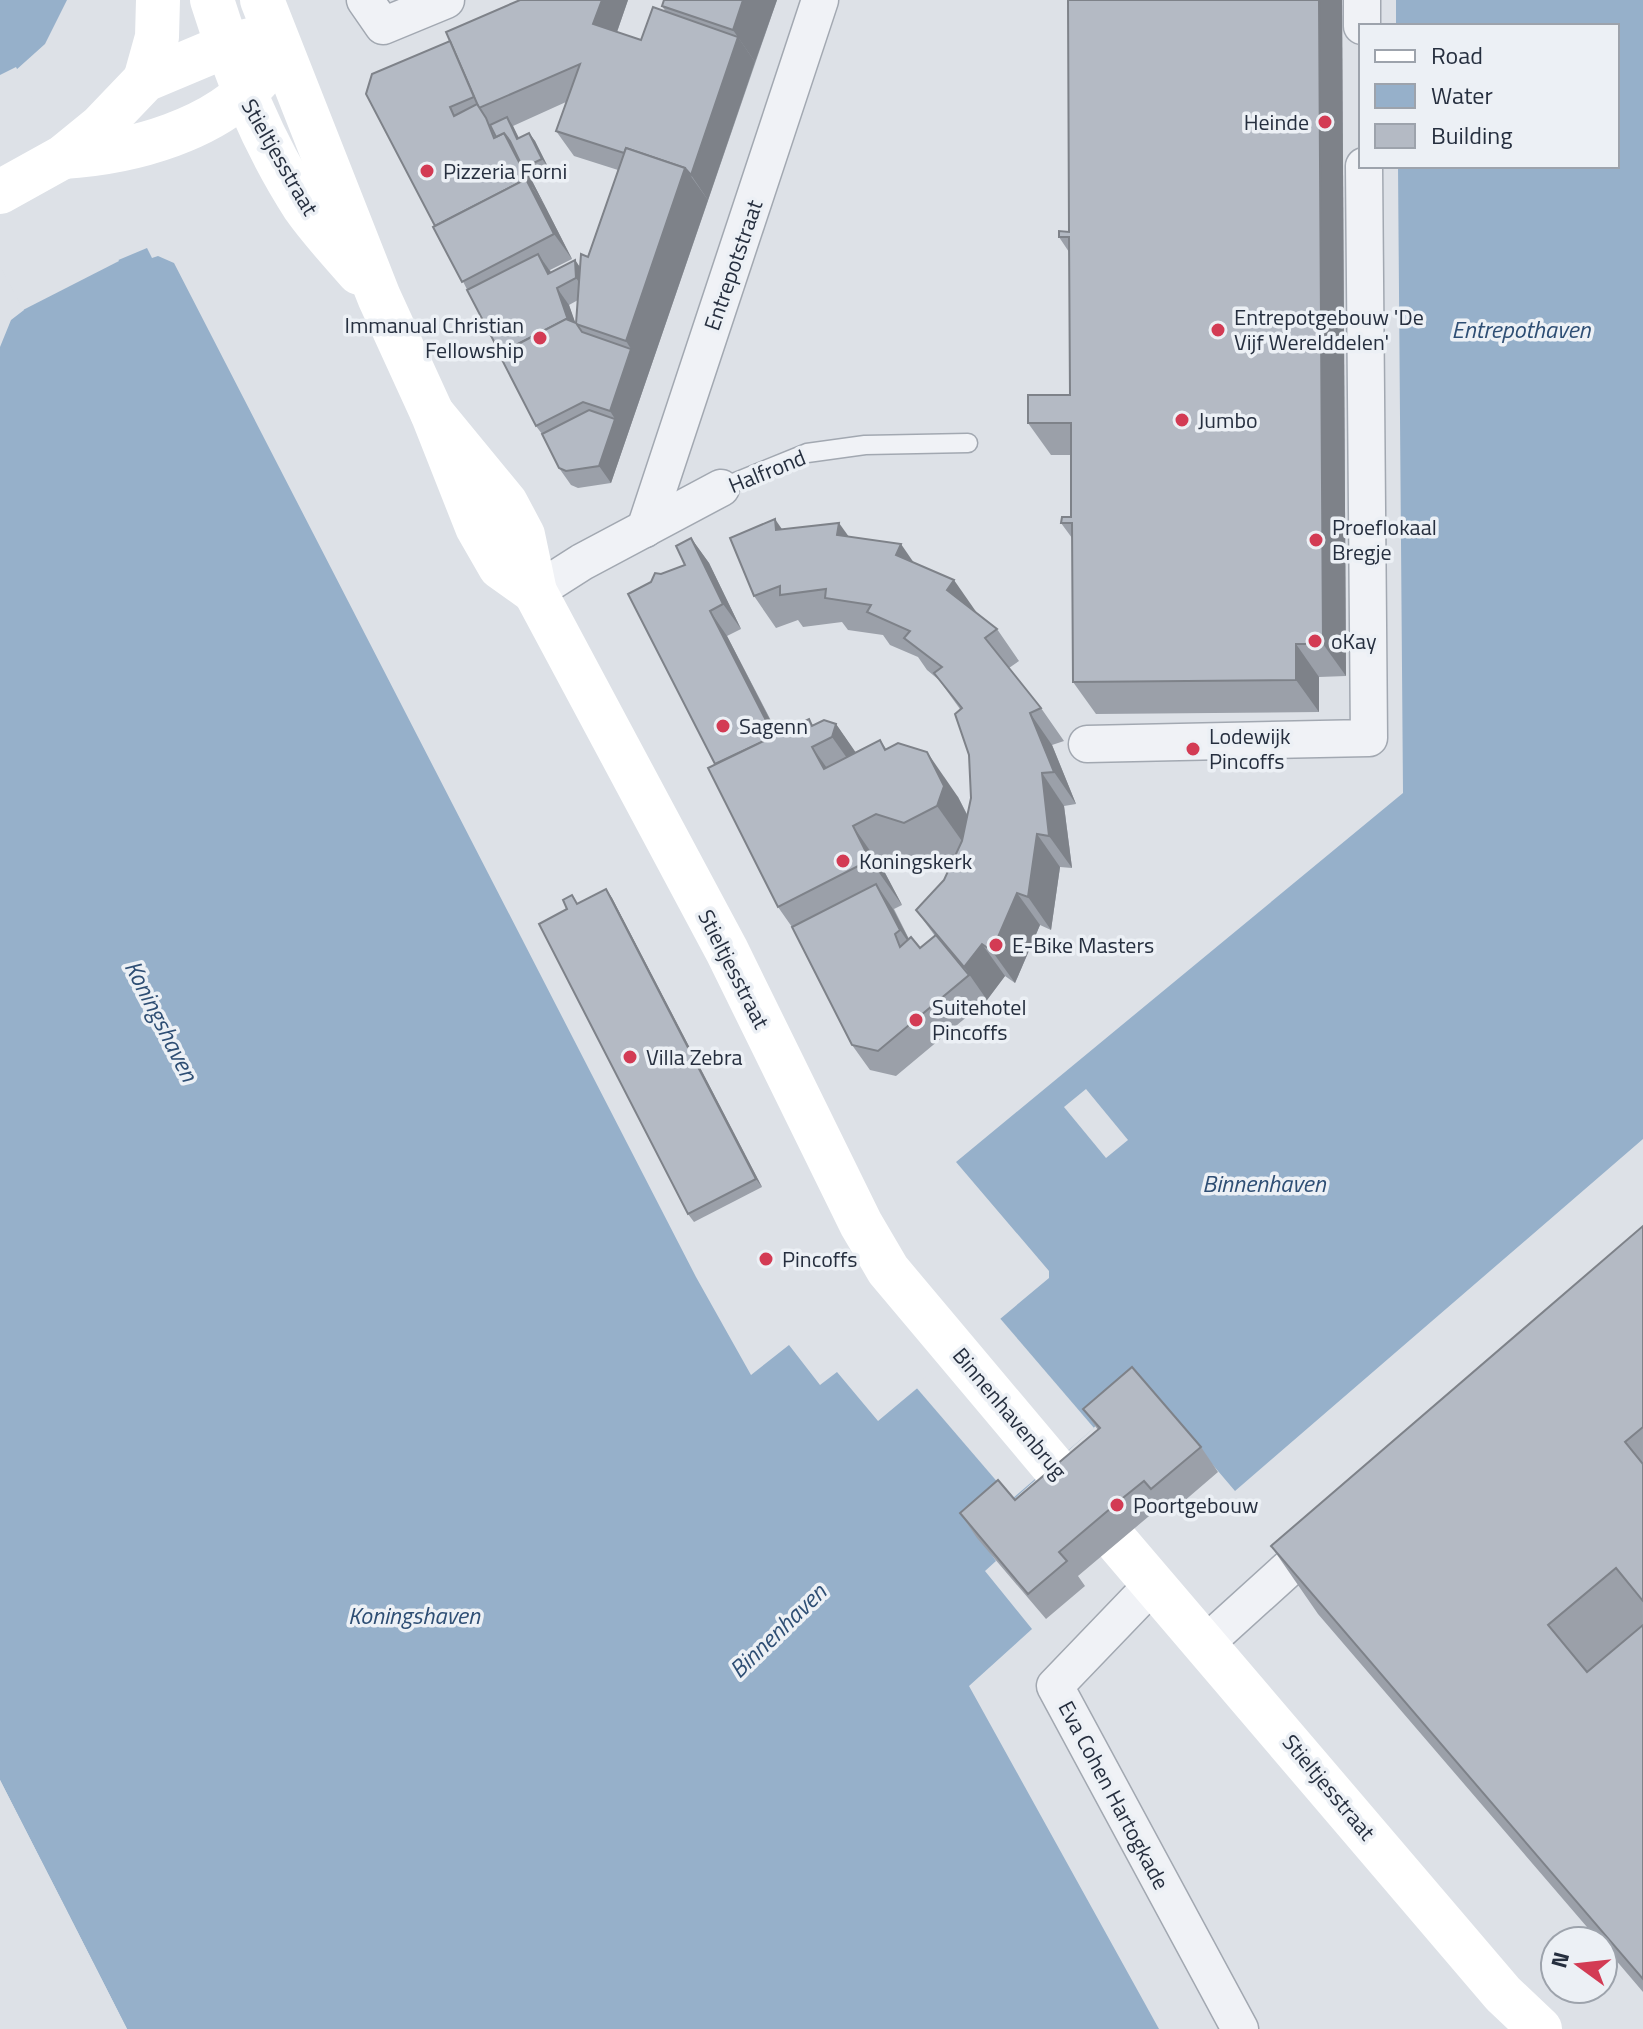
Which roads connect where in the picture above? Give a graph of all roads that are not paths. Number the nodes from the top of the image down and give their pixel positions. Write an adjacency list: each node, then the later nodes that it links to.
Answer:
1 (158, 0): 11 (street)
2 (212, 0): 10 (street, Stieltjesstraat)
3 (262, 0): 9 (street, Stieltjesstraat)
4 (365, 0): 5 (street)
5 (446, 0)
6 (820, 0): 19 (street, Entrepotstraat)
7 (1362, 0): 8 (street)
8 (1362, 24)
9 (278, 41): 10 (street); 12 (street); 16 (street, Stieltjesstraat)
10 (226, 46): 11 (street); 12 (street, Stieltjesstraat)
11 (145, 80): 13 (street)
12 (244, 97): 13 (street); 16 (street, Stieltjesstraat)
13 (63, 157): 15 (street)
14 (1364, 168): 21 (street)
15 (0, 192)
16 (379, 297): 20 (street, Stieltjesstraat)
17 (968, 443): 18 (lane, Halfrond)
18 (721, 488): 19 (street, Halfrond)
19 (645, 529): 20 (street, Halfrond)
20 (535, 592): 22 (street, Stieltjesstraat)
21 (1087, 744)
22 (946, 1336): 23 (street, Binnenhavenbrug)
23 (1063, 1477)
24 (1348, 1517): 27 (street)
25 (1118, 1543): 26 (street)
26 (1153, 1584): 27 (street, Stieltjesstraat); 29 (street, Eva Cohen Hartogkade)
27 (1205, 1644): 28 (street, Stieltjesstraat)
28 (1514, 2011): 30 (street, Stieltjesstraat)
29 (1240, 2029)
30 (1540, 2029)

